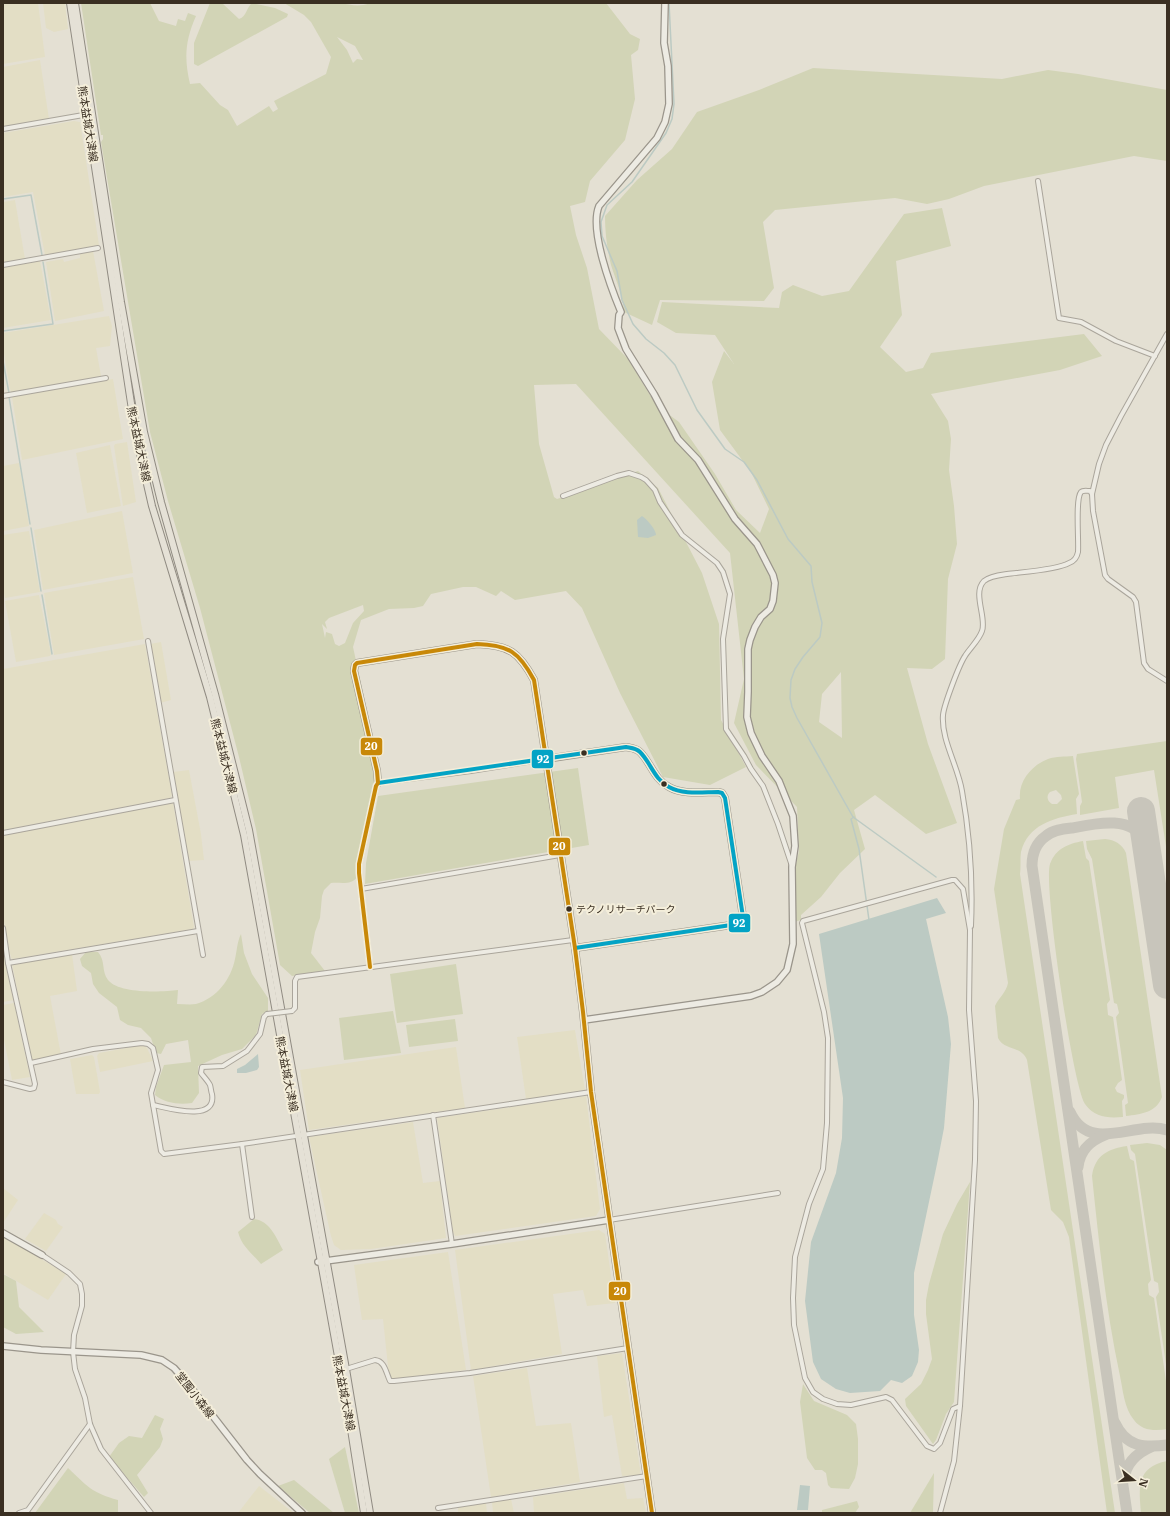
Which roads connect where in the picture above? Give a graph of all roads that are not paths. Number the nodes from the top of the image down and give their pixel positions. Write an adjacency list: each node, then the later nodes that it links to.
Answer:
1 (70, 3): 4 (main road, 熊本益城大津線)
2 (75, 3): 4 (main road, 熊本益城大津線)
3 (665, 3): 22 (street)
4 (89, 114): 5 (street); 38 (main road, 熊本益城大津線); 38 (main road, 熊本益城大津線)
5 (3, 129)
6 (1038, 181): 10 (street)
7 (98, 248): 8 (street)
8 (3, 265)
9 (1167, 334): 10 (street)
10 (1155, 356): 13 (street)
11 (106, 378): 12 (street)
12 (3, 396)
13 (1092, 494): 16 (street); 31 (street)
14 (563, 496): 22 (street)
15 (148, 641): 19 (street)
16 (1167, 680)
17 (546, 759): 18 (street); 18 (street); 21 (street); 27 (street)
18 (378, 783): 23 (street)
19 (175, 800): 20 (street); 25 (street)
20 (3, 833)
21 (560, 855): 23 (street); 26 (street)
22 (792, 867): 32 (street)
23 (361, 889): 30 (street)
24 (3, 928): 29 (street)
25 (198, 931): 28 (street); 29 (street)
26 (573, 940): 27 (street); 30 (street)
27 (575, 948): 32 (street)
28 (203, 955)
29 (8, 963): 33 (street)
30 (370, 967): 36 (street, bridge)
31 (969, 1010): 51 (street); 51 (street)
32 (584, 1020): 35 (street)
33 (31, 1063): 34 (street); 36 (street)
34 (3, 1082)
35 (591, 1092): 37 (street); 42 (street)
36 (153, 1105): 39 (street)
37 (433, 1115): 38 (street); 44 (street)
38 (301, 1135): 39 (street); 46 (main road, 熊本益城大津線)
39 (242, 1144): 41 (street)
40 (778, 1193): 42 (street)
41 (252, 1217)
42 (609, 1220): 44 (street); 48 (street)
43 (3, 1232): 45 (street)
44 (452, 1244): 46 (street)
45 (42, 1255): 49 (street)
46 (321, 1262): 50 (main road, 熊本益城大津線); 58 (main road, 熊本益城大津線)
47 (3, 1346): 49 (street, 堂園小森線)
48 (628, 1348): 50 (street); 53 (street)
49 (73, 1352): 52 (street); 57 (street, 堂園小森線)
50 (346, 1369): 59 (main road, 熊本益城大津線)
51 (960, 1406): 61 (street)
52 (90, 1424): 55 (street); 56 (street)
53 (647, 1476): 54 (street); 60 (street)
54 (438, 1508)
55 (19, 1513)
56 (151, 1513)
57 (302, 1513)
58 (364, 1513)
59 (370, 1513)
60 (652, 1513)
61 (940, 1513)

